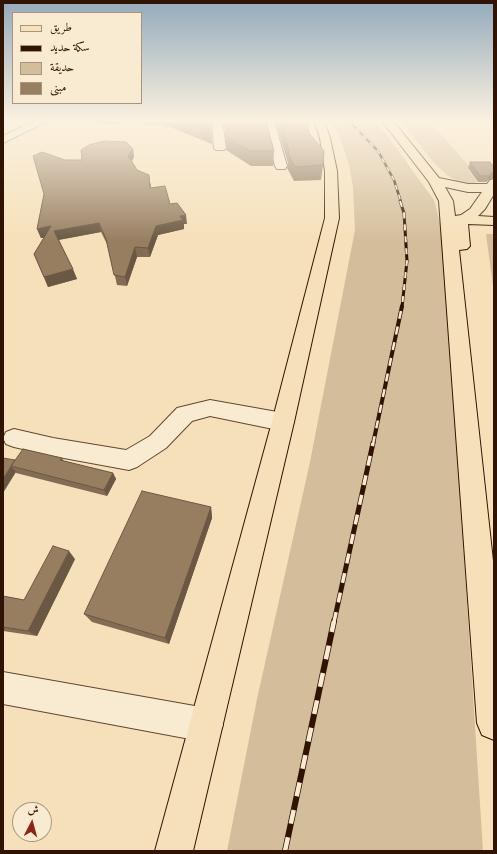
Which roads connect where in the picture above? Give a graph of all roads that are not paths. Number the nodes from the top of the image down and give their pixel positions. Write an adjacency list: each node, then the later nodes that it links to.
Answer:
1 (280, 161): 4 (street)
2 (329, 161): 9 (main road)
3 (419, 161): 5 (main road)
4 (281, 166)
5 (435, 181): 6 (main road); 7 (main road)
6 (492, 186): 7 (main road)
7 (472, 212): 8 (main road); 11 (main road); 13 (main road)
8 (494, 221)
9 (283, 422): 10 (street); 14 (main road)
10 (14, 438)
11 (494, 550)
12 (3, 688): 14 (street)
13 (494, 722)
14 (206, 725): 15 (main road)
15 (174, 851)

